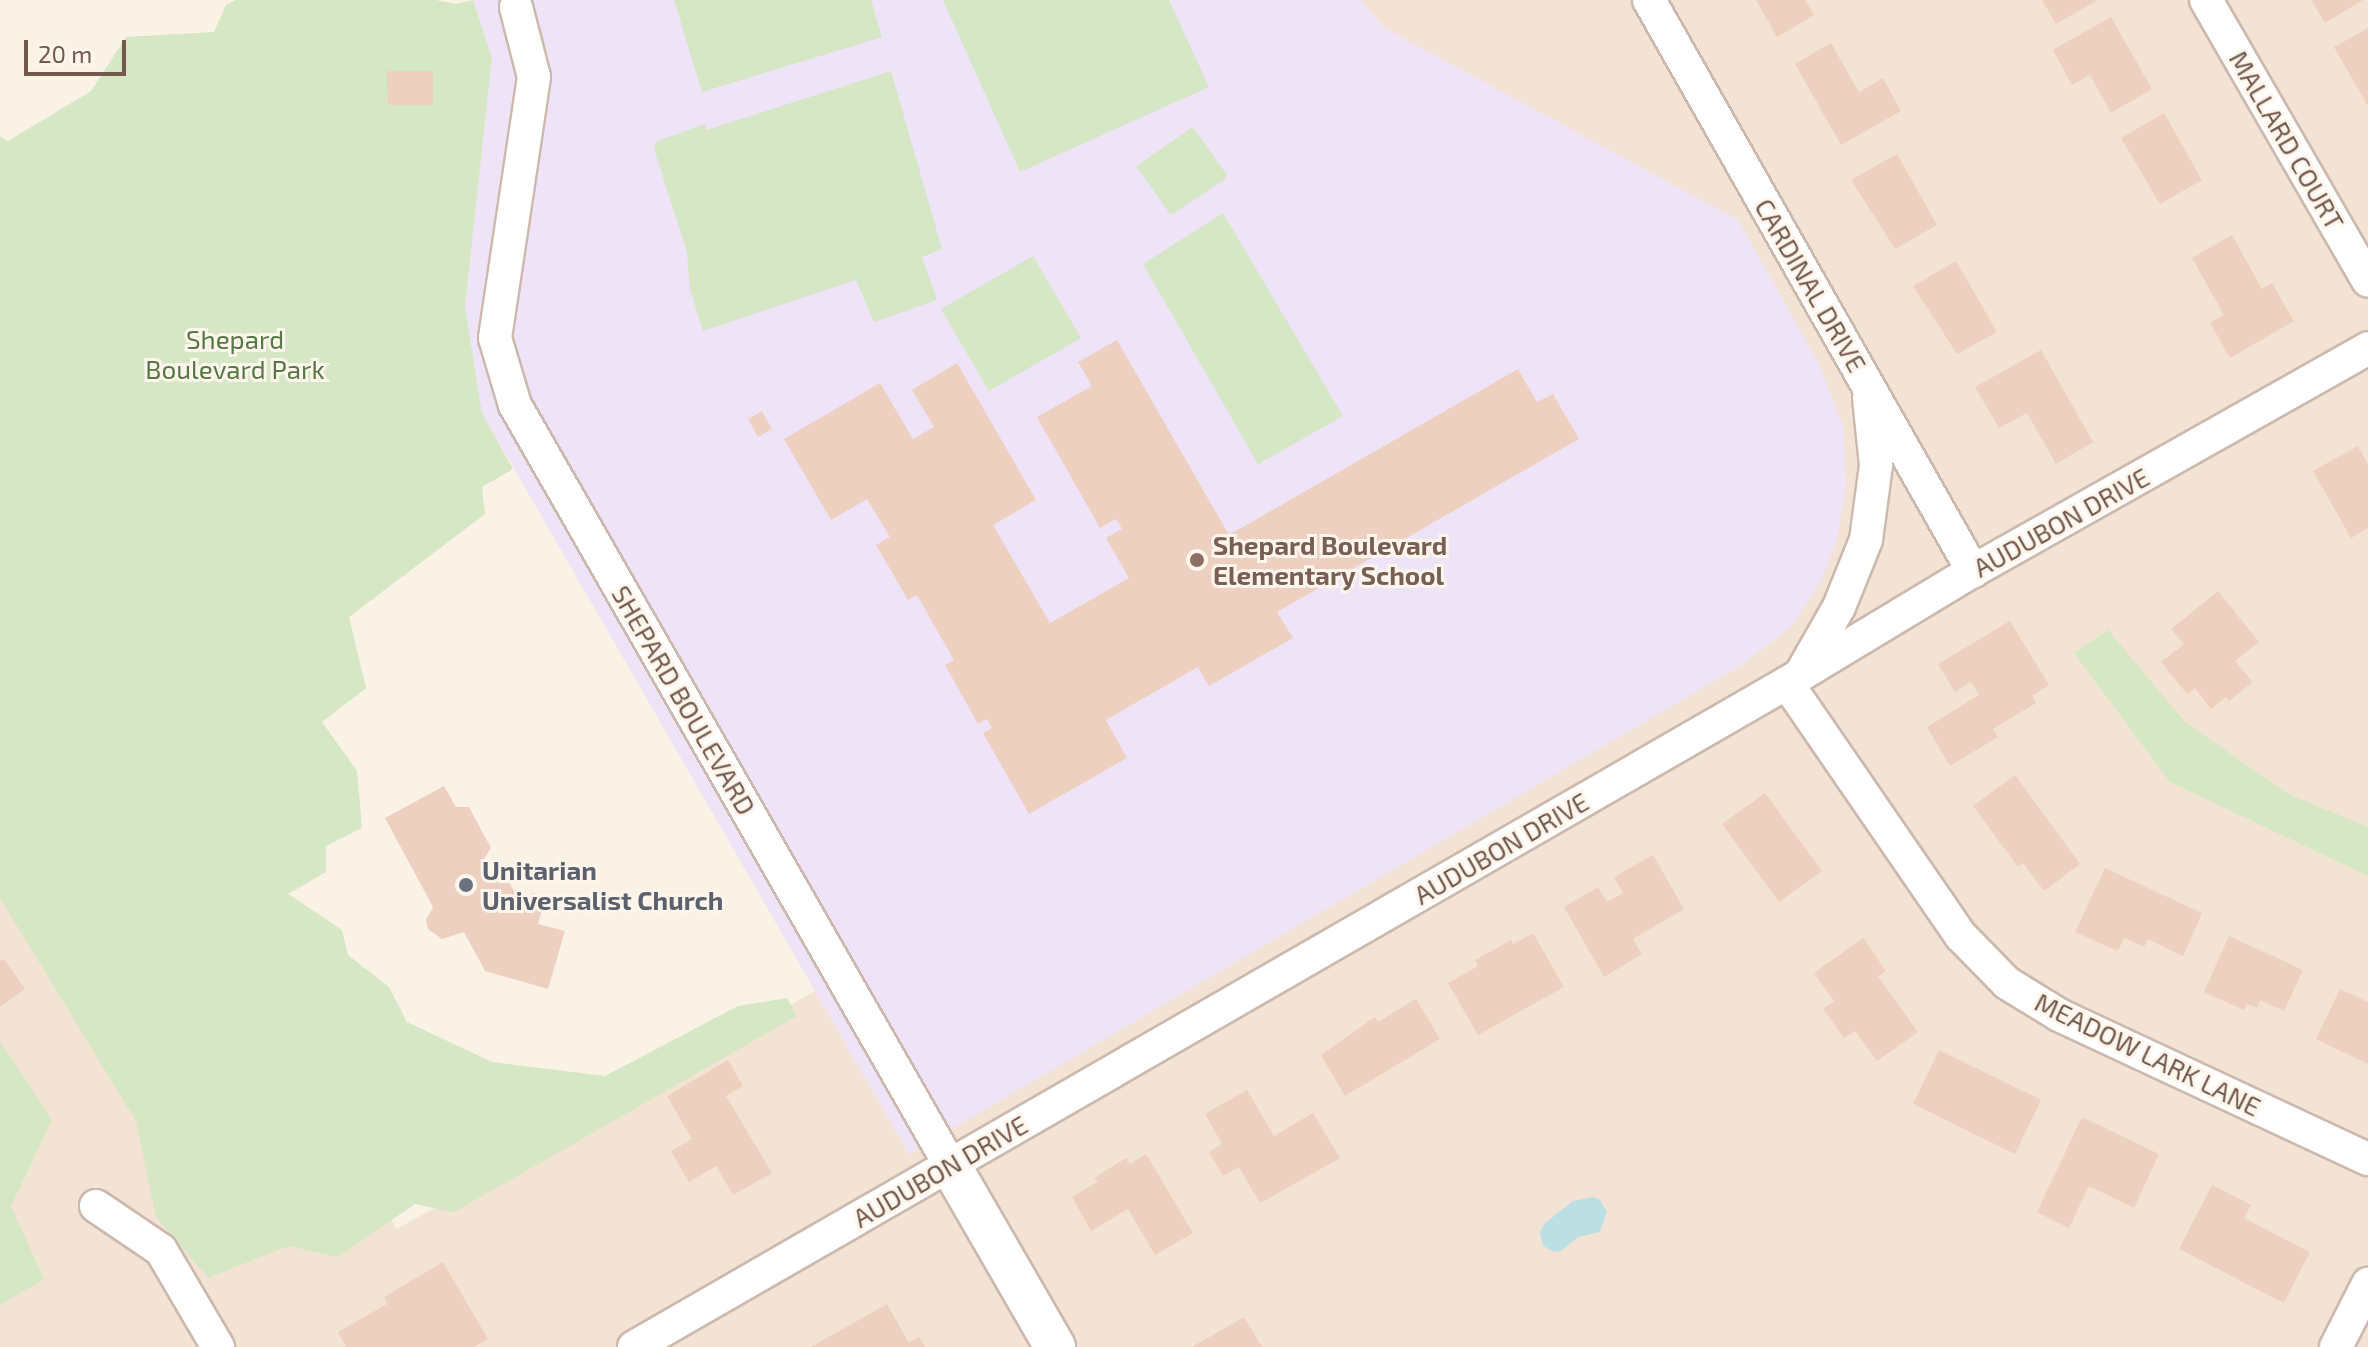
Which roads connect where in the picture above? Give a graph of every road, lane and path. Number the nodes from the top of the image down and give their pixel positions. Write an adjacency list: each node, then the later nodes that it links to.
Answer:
1 (1649, 0): 6 (street, CARDINAL DRIVE)
2 (2206, 0): 4 (street, MALLARD COURT)
3 (516, 7): 10 (street, SHEPARD BOULEVARD)
4 (2368, 281)
5 (2368, 348): 7 (street, AUDUBON DRIVE)
6 (1867, 383): 7 (street, CARDINAL DRIVE); 8 (street)
7 (1973, 571): 8 (street, AUDUBON DRIVE)
8 (1794, 679): 9 (street, MEADOW LARK LANE); 10 (street, AUDUBON DRIVE)
9 (2368, 1159)
10 (950, 1165): 14 (street, AUDUBON DRIVE); 15 (street, SHEPARD BOULEVARD)
11 (96, 1206): 13 (street)
12 (2368, 1284): 16 (street)
13 (218, 1347)
14 (634, 1347)
15 (1055, 1347)
16 (2336, 1347)

